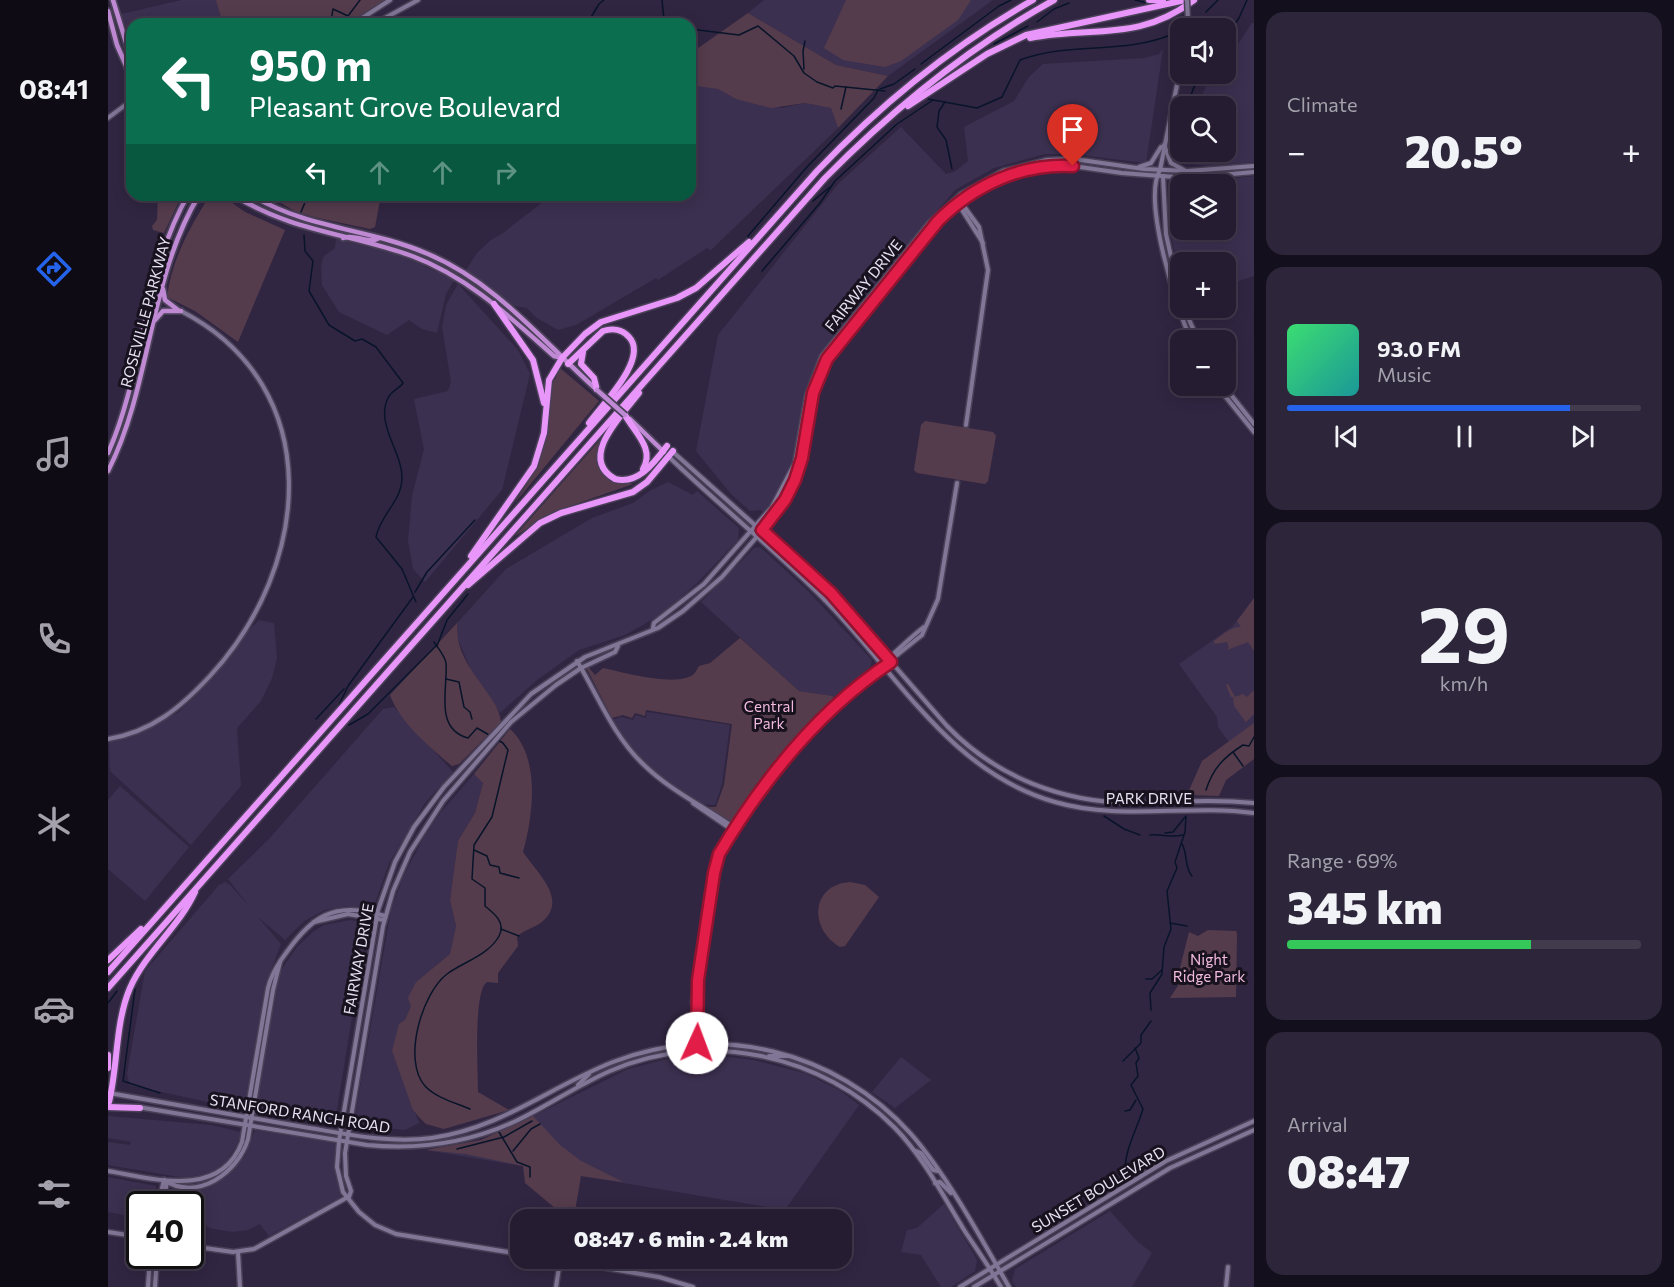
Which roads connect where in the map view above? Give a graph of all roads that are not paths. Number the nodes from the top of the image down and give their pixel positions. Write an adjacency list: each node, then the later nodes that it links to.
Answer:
1 (113, 0): 16 (main road)
2 (390, 0): 13 (main road)
3 (418, 0): 14 (main road)
4 (1025, 0): 12 (highway)
5 (1033, 0): 12 (highway)
6 (1054, 0): 22 (highway)
7 (1149, 0): 8 (highway)
8 (1164, 0)
9 (1186, 0): 15 (main road, bridge); 17 (highway)
10 (1194, 0): 17 (highway)
11 (108, 11): 18 (main road)
12 (1010, 13): 31 (highway)
13 (362, 18)
14 (385, 18)
15 (1188, 18)
16 (126, 42)
17 (1012, 43): 22 (highway)
18 (126, 62)
19 (1177, 84): 23 (main road)
20 (126, 104): 21 (main road)
21 (108, 118)
22 (887, 119): 52 (highway)
23 (1163, 144): 25 (main road); 26 (main road); 27 (main road)
24 (1254, 166): 27 (main road, FAIRWAY DRIVE)
25 (1137, 168): 26 (main road, FAIRWAY DRIVE); 36 (main road, FAIRWAY DRIVE)
26 (1160, 170): 27 (main road, FAIRWAY DRIVE); 29 (main road); 30 (main road)
27 (1188, 171)
28 (1254, 172): 30 (main road, FAIRWAY DRIVE)
29 (1156, 177): 30 (main road, FAIRWAY DRIVE); 36 (main road, FAIRWAY DRIVE); 48 (main road)
30 (1163, 177): 40 (main road)
31 (796, 194): 50 (highway); 65 (highway)
32 (185, 201): 43 (main road, ROSEVILLE PARKWAY)
33 (196, 201): 42 (main road, ROSEVILLE PARKWAY)
34 (246, 201): 37 (main road)
35 (264, 201): 38 (main road)
36 (956, 201): 39 (main road, FAIRWAY DRIVE); 41 (main road, FAIRWAY DRIVE); 58 (main road)
37 (343, 238): 38 (main road); 45 (main road)
38 (379, 238): 50 (main road)
39 (911, 245): 41 (main road); 69 (main road, FAIRWAY DRIVE)
40 (1170, 252)
41 (886, 285): 70 (main road, FAIRWAY DRIVE)
42 (163, 286): 44 (main road, ROSEVILLE PARKWAY); 46 (main road)
43 (149, 299): 44 (main road); 63 (main road, ROSEVILLE PARKWAY)
44 (158, 303): 46 (main road); 47 (main road, ROSEVILLE PARKWAY)
45 (494, 304): 50 (main road); 60 (highway)
46 (181, 311): 47 (main road); 86 (main road)
47 (153, 324): 66 (main road, ROSEVILLE PARKWAY)
48 (1188, 330)
49 (587, 345): 51 (highway); 53 (highway); 65 (highway)
50 (562, 358): 51 (main road); 60 (highway)
51 (568, 364): 53 (main road)
52 (645, 381): 67 (highway); 74 (highway)
53 (597, 390): 56 (main road, bridge)
54 (1226, 396): 59 (main road)
55 (1231, 396): 59 (main road)
56 (626, 415): 57 (highway)
57 (633, 425): 62 (main road); 67 (highway)
58 (966, 425)
59 (1252, 425): 61 (main road)
60 (545, 426): 73 (highway)
61 (1254, 432)
62 (665, 448): 64 (main road); 67 (highway)
63 (108, 453)
64 (671, 454): 69 (main road); 71 (main road); 74 (highway)
65 (558, 463): 73 (highway)
66 (108, 471)
67 (639, 475)
68 (957, 483): 81 (main road)
69 (757, 525): 70 (main road); 71 (main road, FAIRWAY DRIVE)
70 (762, 530): 72 (main road, FAIRWAY DRIVE); 78 (main road)
71 (751, 532): 72 (main road); 77 (main road, FAIRWAY DRIVE)
72 (757, 537): 75 (main road); 76 (main road, FAIRWAY DRIVE)
73 (444, 592): 94 (highway)
74 (451, 599): 93 (highway)
75 (825, 600): 78 (main road); 83 (main road, PARK DRIVE)
76 (693, 604): 77 (main road); 79 (main road, FAIRWAY DRIVE)
77 (670, 612): 79 (main road, FAIRWAY DRIVE)
78 (850, 614): 81 (main road, PARK DRIVE)
79 (655, 628): 80 (main road, FAIRWAY DRIVE)
80 (618, 646): 82 (main road, FAIRWAY DRIVE); 84 (main road, FAIRWAY DRIVE)
81 (890, 660): 83 (main road); 88 (main road, PARK DRIVE)
82 (577, 662): 84 (main road); 85 (main road, FAIRWAY DRIVE)
83 (883, 664): 89 (main road, PARK DRIVE); 92 (main road)
84 (581, 668): 85 (main road, FAIRWAY DRIVE); 92 (main road)
85 (501, 730): 87 (main road, FAIRWAY DRIVE)
86 (108, 739)
87 (488, 744): 95 (main road, FAIRWAY DRIVE); 96 (main road, FAIRWAY DRIVE)
88 (975, 752): 89 (main road); 90 (main road, PARK DRIVE)
89 (962, 753): 91 (main road, PARK DRIVE)
90 (1254, 803)
91 (1254, 813)
92 (735, 831): 102 (main road)
93 (198, 886): 100 (highway); 115 (highway)
94 (160, 913): 97 (highway); 99 (highway)
95 (377, 916): 96 (main road); 98 (main road); 101 (main road, FAIRWAY DRIVE)
96 (385, 918): 103 (main road, FAIRWAY DRIVE)
97 (108, 960)
98 (280, 962): 112 (main road); 113 (main road)
99 (108, 972)
100 (108, 988)
101 (356, 1042): 103 (main road); 123 (main road, FAIRWAY DRIVE)
102 (697, 1042): 104 (main road); 107 (main road, STANFORD RANCH ROAD); 111 (main road, STANFORD RANCH ROAD)
103 (363, 1043): 124 (main road, FAIRWAY DRIVE)
104 (698, 1051): 106 (main road, STANFORD RANCH ROAD); 114 (main road, STANFORD RANCH ROAD)
105 (108, 1055): 110 (highway)
106 (763, 1056): 107 (main road); 109 (main road, STANFORD RANCH ROAD)
107 (790, 1056): 108 (main road, STANFORD RANCH ROAD)
108 (804, 1061): 109 (main road); 131 (main road, STANFORD RANCH ROAD)
109 (787, 1063): 127 (main road, STANFORD RANCH ROAD)
110 (108, 1068)
111 (589, 1073): 114 (main road); 124 (main road, STANFORD RANCH ROAD)
112 (252, 1081): 113 (main road); 119 (main road)
113 (258, 1083): 119 (main road)
114 (575, 1088): 126 (main road, STANFORD RANCH ROAD)
115 (109, 1093): 116 (highway); 119 (main road, STANFORD RANCH ROAD)
116 (108, 1102): 118 (main road, STANFORD RANCH ROAD)
117 (108, 1107): 118 (highway)
118 (140, 1108): 121 (main road, STANFORD RANCH ROAD)
119 (249, 1118): 121 (main road); 123 (main road, STANFORD RANCH ROAD)
120 (1254, 1121): 145 (main road, SUNSET BOULEVARD)
121 (248, 1126): 125 (main road, STANFORD RANCH ROAD); 128 (main road); 129 (main road)
122 (1254, 1131): 152 (main road, SUNSET BOULEVARD)
123 (341, 1133): 124 (main road, STANFORD RANCH ROAD); 125 (main road, FAIRWAY DRIVE)
124 (348, 1134): 126 (main road, FAIRWAY DRIVE)
125 (339, 1140): 126 (main road, STANFORD RANCH ROAD); 139 (main road, FAIRWAY DRIVE)
126 (347, 1142): 139 (main road, FAIRWAY DRIVE)
127 (915, 1151): 131 (main road); 134 (main road, STANFORD RANCH ROAD)
128 (236, 1155): 129 (main road); 132 (main road)
129 (232, 1169): 135 (main road)
130 (108, 1171): 133 (main road)
131 (938, 1171): 138 (main road, STANFORD RANCH ROAD)
132 (206, 1179): 133 (main road); 135 (main road)
133 (166, 1181): 135 (main road); 136 (main road); 137 (main road)
134 (935, 1183): 138 (main road); 151 (main road, STANFORD RANCH ROAD)
135 (195, 1186)
136 (163, 1191)
137 (165, 1191)
138 (952, 1193): 145 (main road, STANFORD RANCH ROAD)
139 (349, 1197): 143 (main road); 144 (main road, FAIRWAY DRIVE)
140 (108, 1232): 141 (main road)
141 (126, 1235)
142 (204, 1248): 143 (main road)
143 (238, 1252): 156 (main road)
144 (510, 1252)
145 (996, 1265): 151 (main road, SUNSET BOULEVARD); 152 (main road, STANFORD RANCH ROAD)
146 (1228, 1267): 163 (main road)
147 (149, 1269): 154 (main road)
148 (156, 1269): 155 (main road)
149 (559, 1269): 157 (main road)
150 (610, 1269): 158 (main road)
151 (990, 1269): 153 (main road, STANFORD RANCH ROAD); 159 (main road, SUNSET BOULEVARD)
152 (1000, 1271): 153 (main road, SUNSET BOULEVARD); 162 (main road, STANFORD RANCH ROAD)
153 (994, 1275): 160 (main road, SUNSET BOULEVARD); 161 (main road, STANFORD RANCH ROAD)
154 (148, 1287)
155 (155, 1287)
156 (240, 1287)
157 (556, 1287)
158 (693, 1287)
159 (960, 1287)
160 (974, 1287)
161 (1000, 1287)
162 (1009, 1287)
163 (1226, 1287)

